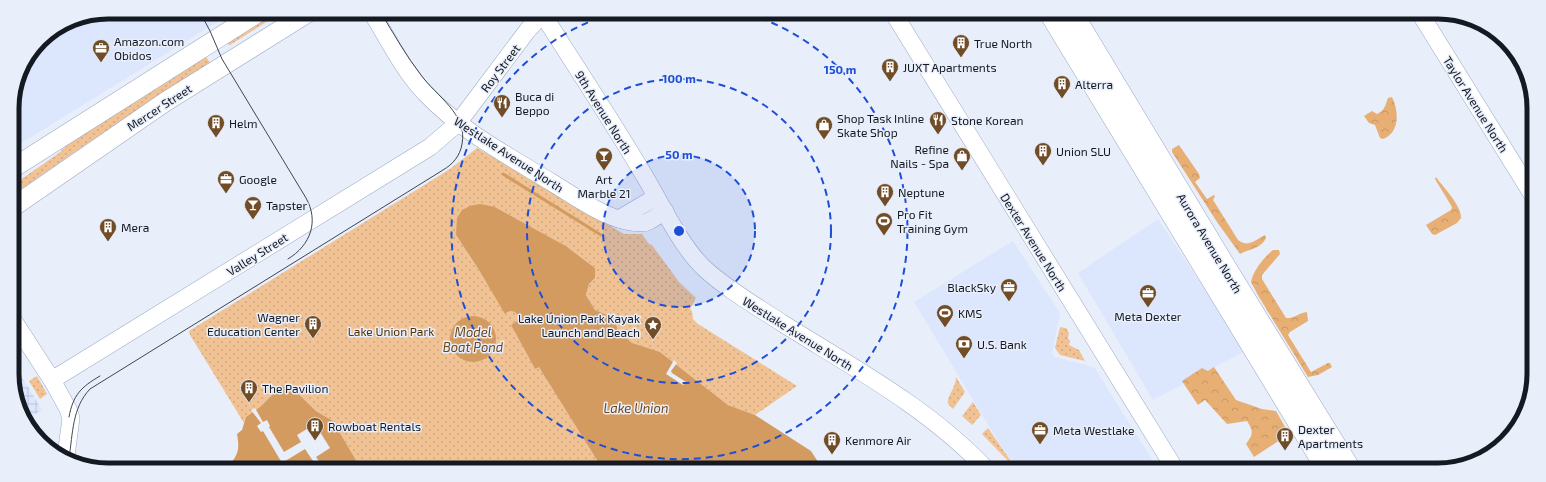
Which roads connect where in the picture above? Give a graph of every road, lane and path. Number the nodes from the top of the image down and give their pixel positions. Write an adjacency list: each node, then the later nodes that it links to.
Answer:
1 (248, 19): 11 (main road)
2 (298, 19): 13 (main road, Mercer Street)
3 (376, 19): 10 (main road, Westlake Avenue North)
4 (537, 19): 10 (main road, Roy Street)
5 (546, 19): 14 (main road, 9th Avenue North)
6 (897, 19): 19 (main road, Dexter Avenue North)
7 (1054, 19): 20 (highway, Aurora Avenue North)
8 (1075, 19): 21 (highway, Aurora Avenue North)
9 (1423, 19): 12 (main road, Taylor Avenue North)
10 (458, 123): 14 (main road, Westlake Avenue North); 16 (main road, Valley Street)
11 (19, 164)
12 (1527, 186)
13 (19, 203)
14 (660, 204): 18 (main road, Westlake Avenue North)
15 (19, 329): 16 (main road)
16 (52, 380): 17 (main road)
17 (66, 453)
18 (980, 463)
19 (1171, 463)
20 (1324, 463)
21 (1346, 463)

